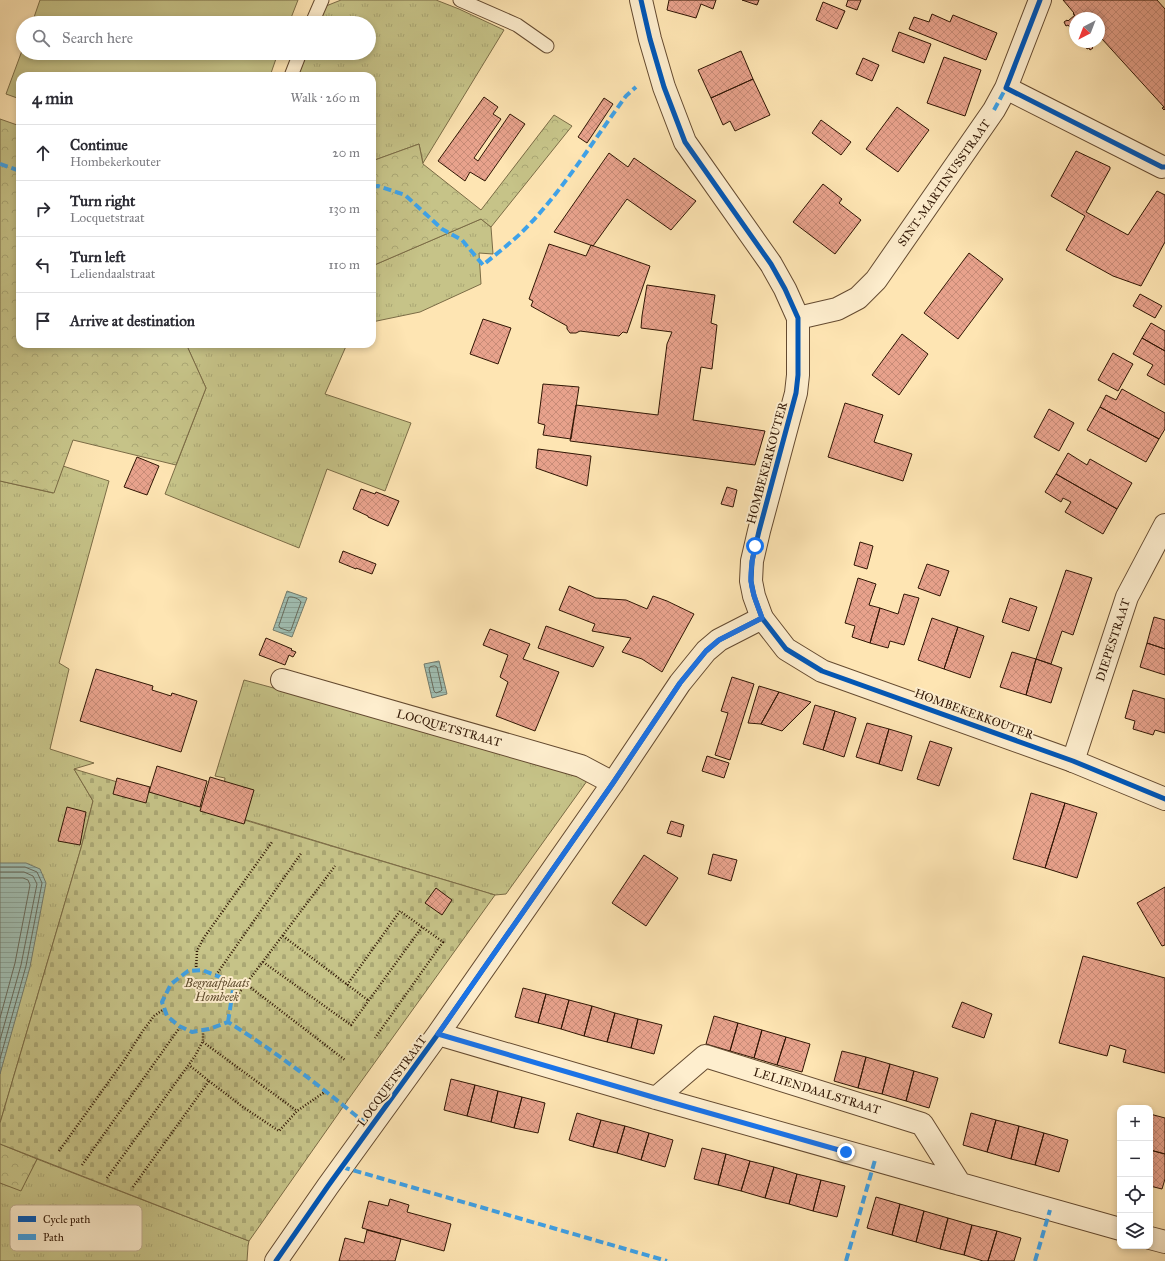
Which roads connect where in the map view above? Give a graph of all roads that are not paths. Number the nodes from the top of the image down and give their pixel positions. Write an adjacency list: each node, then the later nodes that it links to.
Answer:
1 (322, 0): 5 (lane)
2 (460, 0): 6 (lane)
3 (641, 0): 11 (street, HOMBEKERKOUTER)
4 (1040, 0): 9 (street, SINT-MARTINUSSTRAAT)
5 (315, 16)
6 (547, 46)
7 (297, 60): 8 (lane)
8 (293, 72)
9 (1006, 88): 10 (street); 11 (street, SINT-MARTINUSSTRAAT)
10 (1162, 167)
11 (798, 318): 13 (street, HOMBEKERKOUTER)
12 (1165, 525): 15 (street, DIEPESTRAAT)
13 (762, 618): 15 (street, HOMBEKERKOUTER); 16 (street, LOCQUETSTRAAT)
14 (282, 680): 16 (street, LOCQUETSTRAAT)
15 (1073, 761): 17 (street, HOMBEKERKOUTER)
16 (613, 783): 18 (street, LOCQUETSTRAAT)
17 (1165, 800)
18 (438, 1034): 19 (street); 24 (street, LOCQUETSTRAAT)
19 (656, 1098): 20 (street); 20 (street, LELIENDAALSTRAAT)
20 (960, 1184): 21 (street)
21 (1117, 1228)
22 (1153, 1239): 23 (street)
23 (1165, 1242)
24 (276, 1261)

